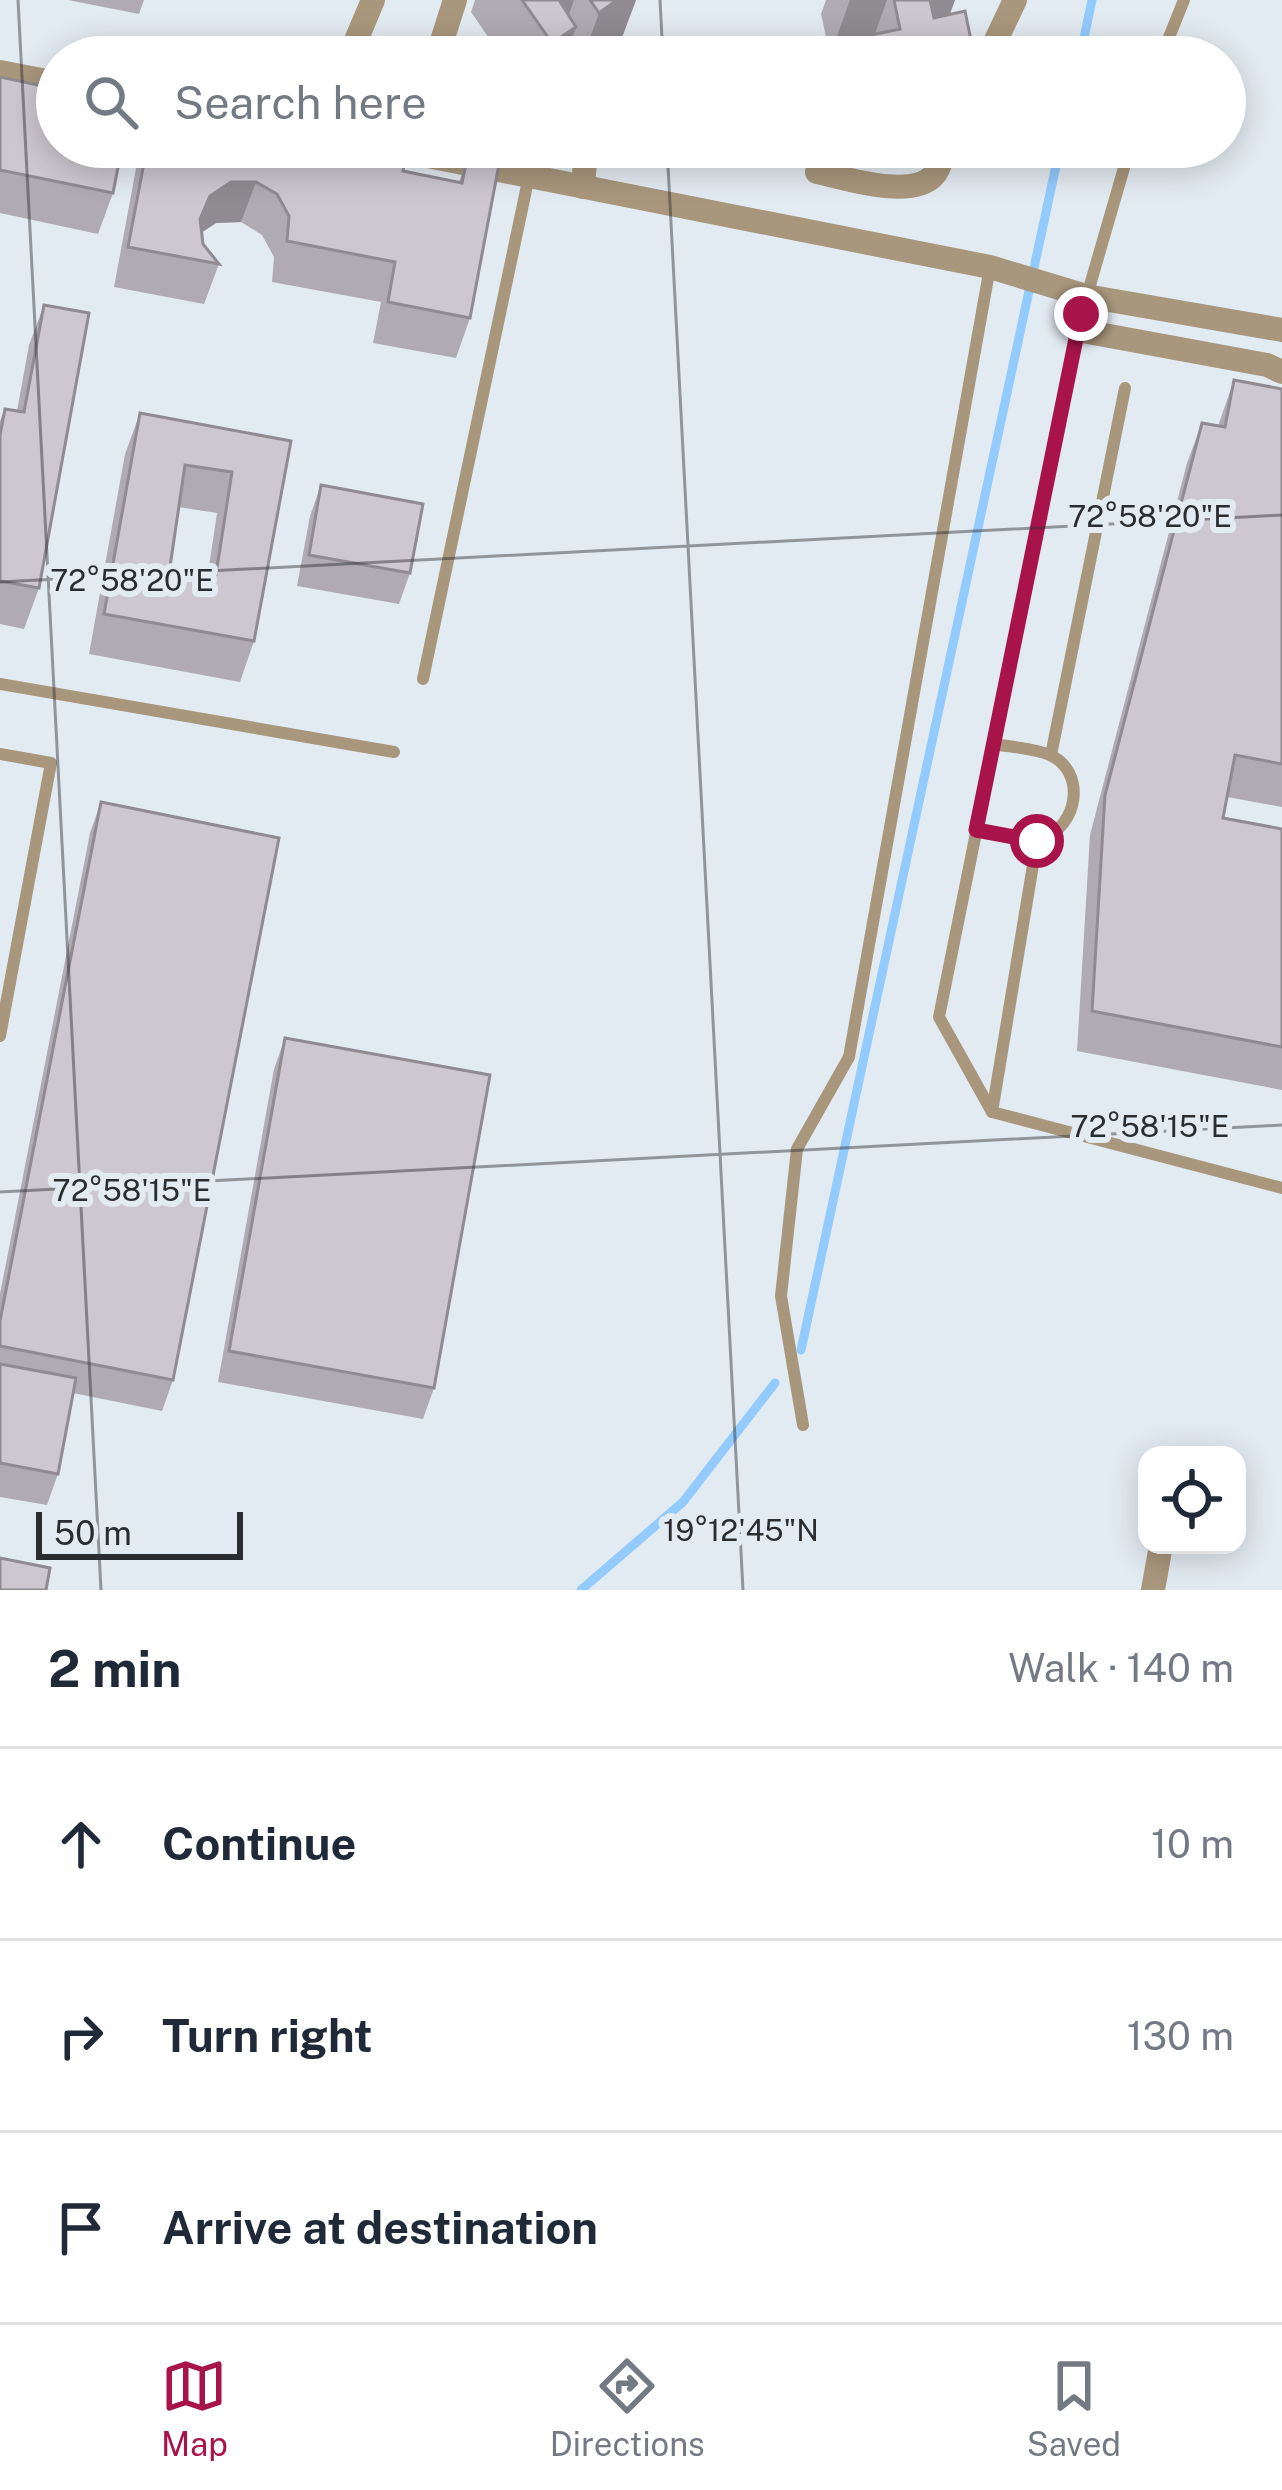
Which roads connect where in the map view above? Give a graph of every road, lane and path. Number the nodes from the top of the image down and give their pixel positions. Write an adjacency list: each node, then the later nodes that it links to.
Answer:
1 (373, 0): 5 (street)
2 (455, 0): 6 (street)
3 (1015, 0): 7 (street)
4 (1184, 0): 8 (lane)
5 (358, 36)
6 (443, 36)
7 (998, 36)
8 (1169, 36)
9 (0, 72): 10 (street)
10 (36, 79)
11 (488, 168): 16 (street)
12 (585, 168): 17 (street)
13 (938, 168): 15 (street)
14 (1124, 168): 19 (lane)
15 (817, 172)
16 (529, 176): 17 (street); 24 (lane)
17 (584, 187): 18 (street)
18 (989, 267): 19 (street); 35 (lane)
19 (1086, 296): 20 (lane); 21 (street)
20 (1077, 330): 22 (street); 26 (lane)
21 (1282, 330)
22 (1282, 371)
23 (1125, 388): 29 (lane)
24 (423, 680)
25 (0, 684): 27 (lane)
26 (993, 743): 29 (lane); 30 (lane)
27 (394, 752)
28 (0, 754): 32 (lane)
29 (1051, 755): 31 (lane)
30 (976, 830): 31 (lane); 33 (lane)
31 (1037, 841): 33 (lane)
32 (0, 1036)
33 (992, 1112): 34 (lane)
34 (1282, 1188)
35 (803, 1425)
36 (1159, 1554): 37 (street)
37 (1153, 1590)

